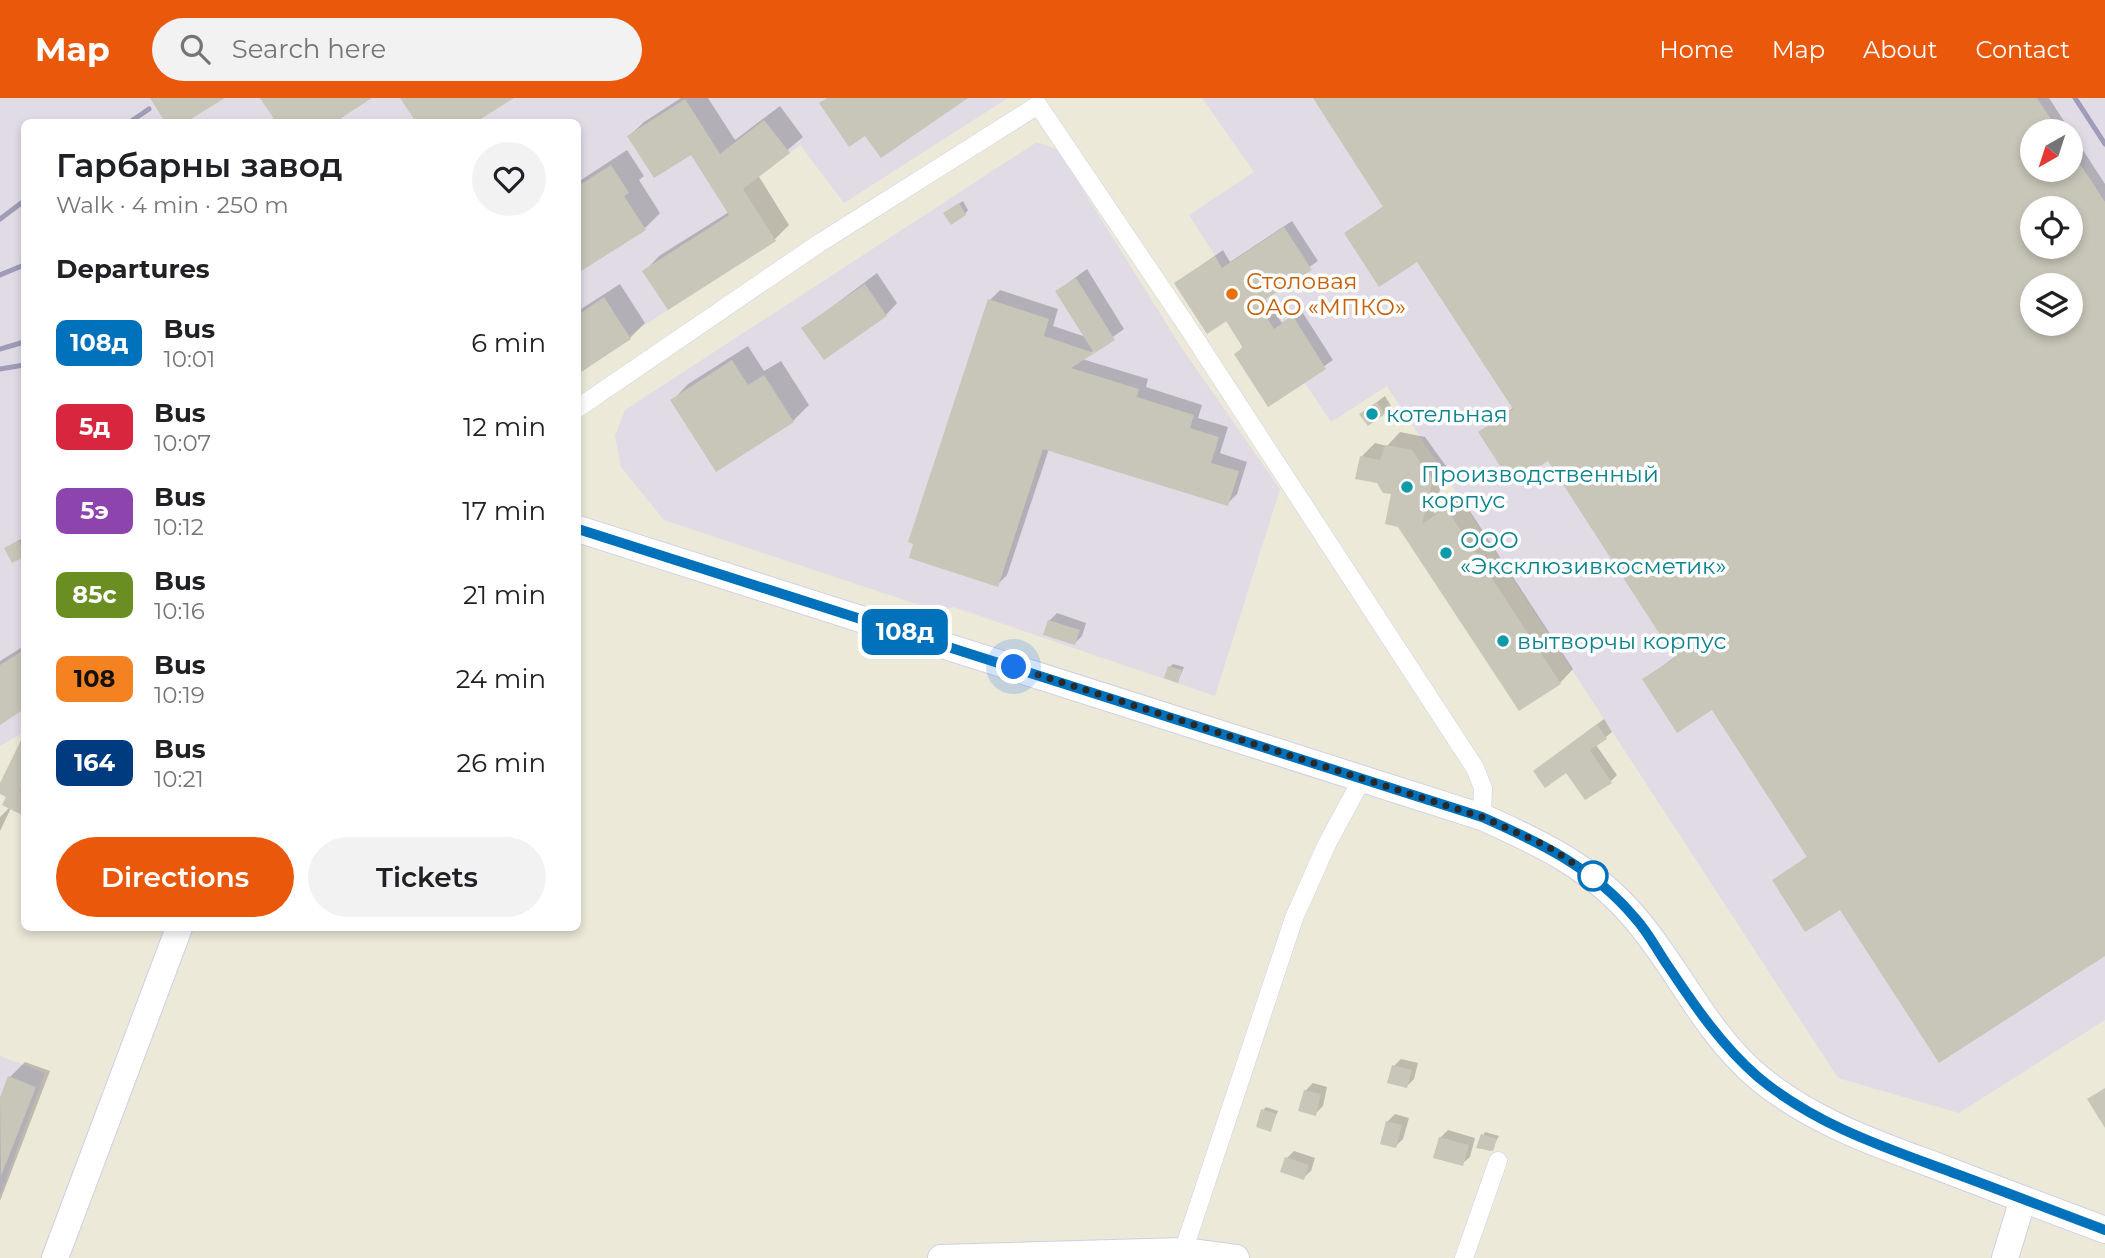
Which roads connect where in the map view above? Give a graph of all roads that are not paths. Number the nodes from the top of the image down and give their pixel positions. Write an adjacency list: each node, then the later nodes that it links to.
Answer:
1 (581, 406): 4 (street)
2 (581, 530): 3 (street)
3 (1362, 779): 4 (street); 9 (street)
4 (1482, 817): 7 (street)
5 (178, 931): 10 (street)
6 (1498, 1161): 13 (street)
7 (2023, 1199): 8 (street); 14 (street)
8 (2105, 1230)
9 (1182, 1254): 11 (street); 12 (street)
10 (55, 1258)
11 (941, 1258)
12 (1236, 1258)
13 (1464, 1258)
14 (2005, 1258)

